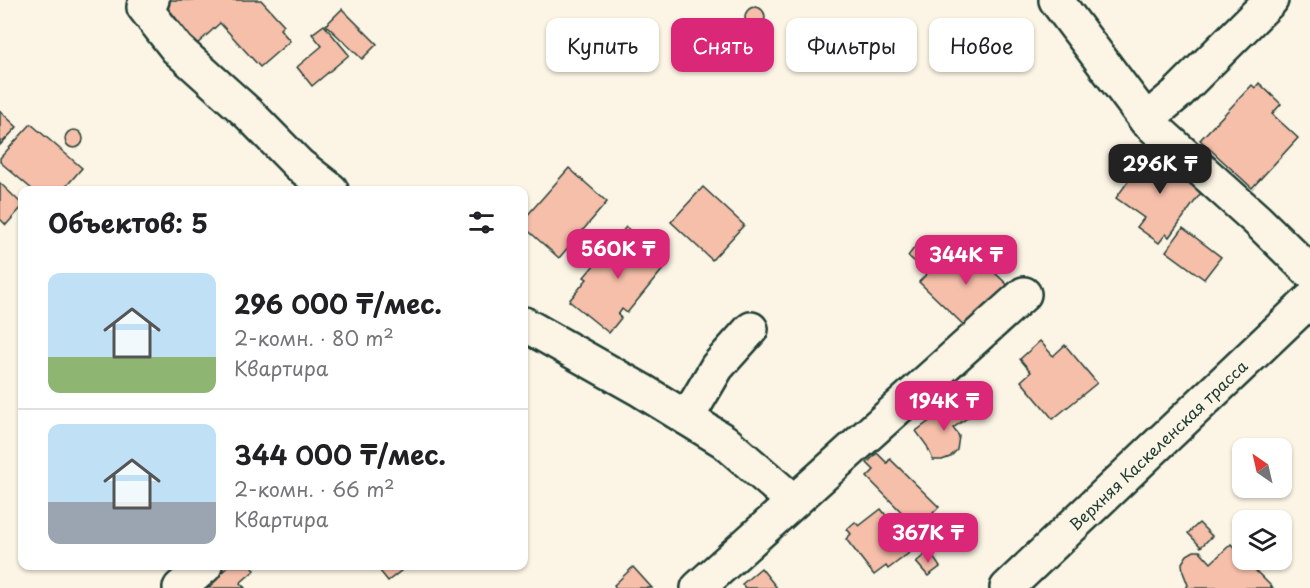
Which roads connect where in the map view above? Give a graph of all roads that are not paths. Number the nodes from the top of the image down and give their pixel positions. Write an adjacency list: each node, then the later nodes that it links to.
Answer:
1 (152, 0): 5 (street)
2 (1056, 0): 4 (street)
3 (1271, 0): 4 (street)
4 (1146, 120): 6 (street)
5 (326, 186)
6 (1310, 272)
7 (1024, 294): 12 (street)
8 (1310, 300): 16 (street, Верхняя Каскеленская трасса)
9 (528, 326): 11 (street)
10 (751, 329): 11 (street)
11 (687, 418): 12 (street)
12 (794, 501): 15 (street)
13 (201, 570): 14 (street)
14 (180, 588)
15 (698, 588)
16 (1007, 588)

